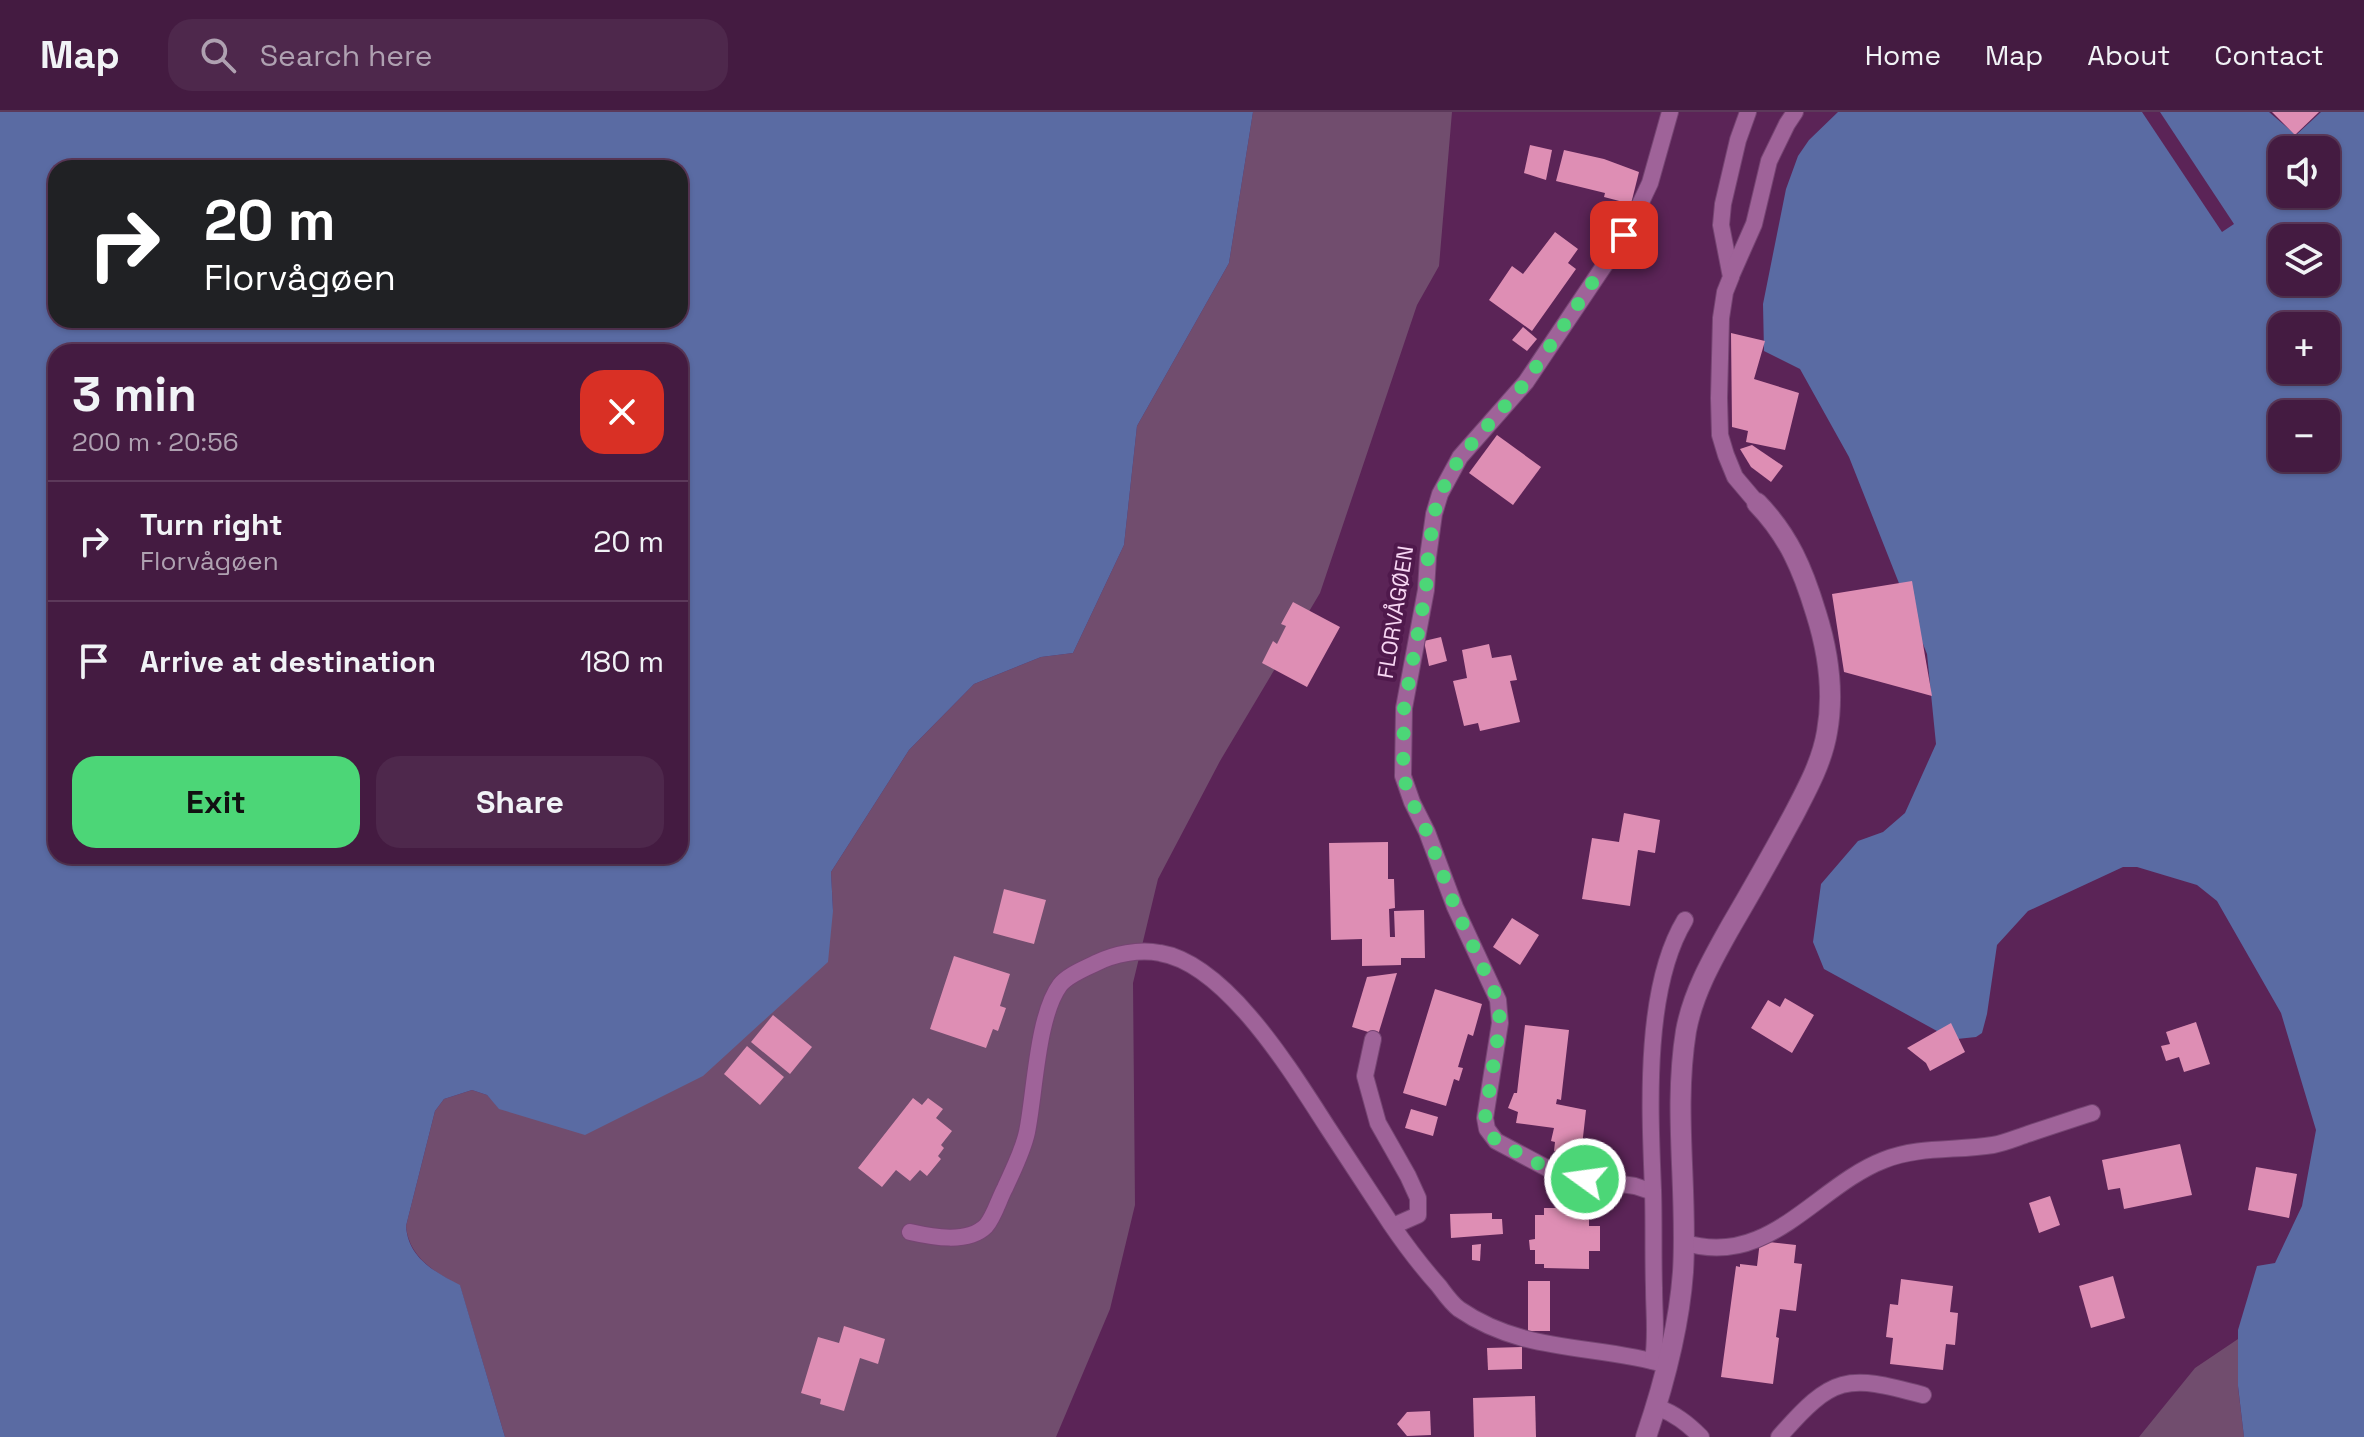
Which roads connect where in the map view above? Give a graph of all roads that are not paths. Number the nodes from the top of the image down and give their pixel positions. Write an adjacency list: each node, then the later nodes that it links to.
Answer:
1 (1670, 112): 9 (lane, FLORVÅGØEN)
2 (1748, 112): 4 (lane)
3 (1795, 112): 4 (lane)
4 (1731, 277): 5 (lane)
5 (1757, 503): 12 (street)
6 (1685, 920): 9 (lane)
7 (1373, 1039): 10 (lane)
8 (2092, 1113): 12 (lane)
9 (1653, 1192): 13 (lane)
10 (1393, 1226): 11 (lane); 13 (lane)
11 (910, 1232)
12 (1683, 1242): 13 (street)
13 (1660, 1363): 15 (street)
14 (1923, 1395): 18 (lane)
15 (1657, 1407): 16 (street); 17 (lane)
16 (1646, 1437)
17 (1701, 1437)
18 (1779, 1437)

